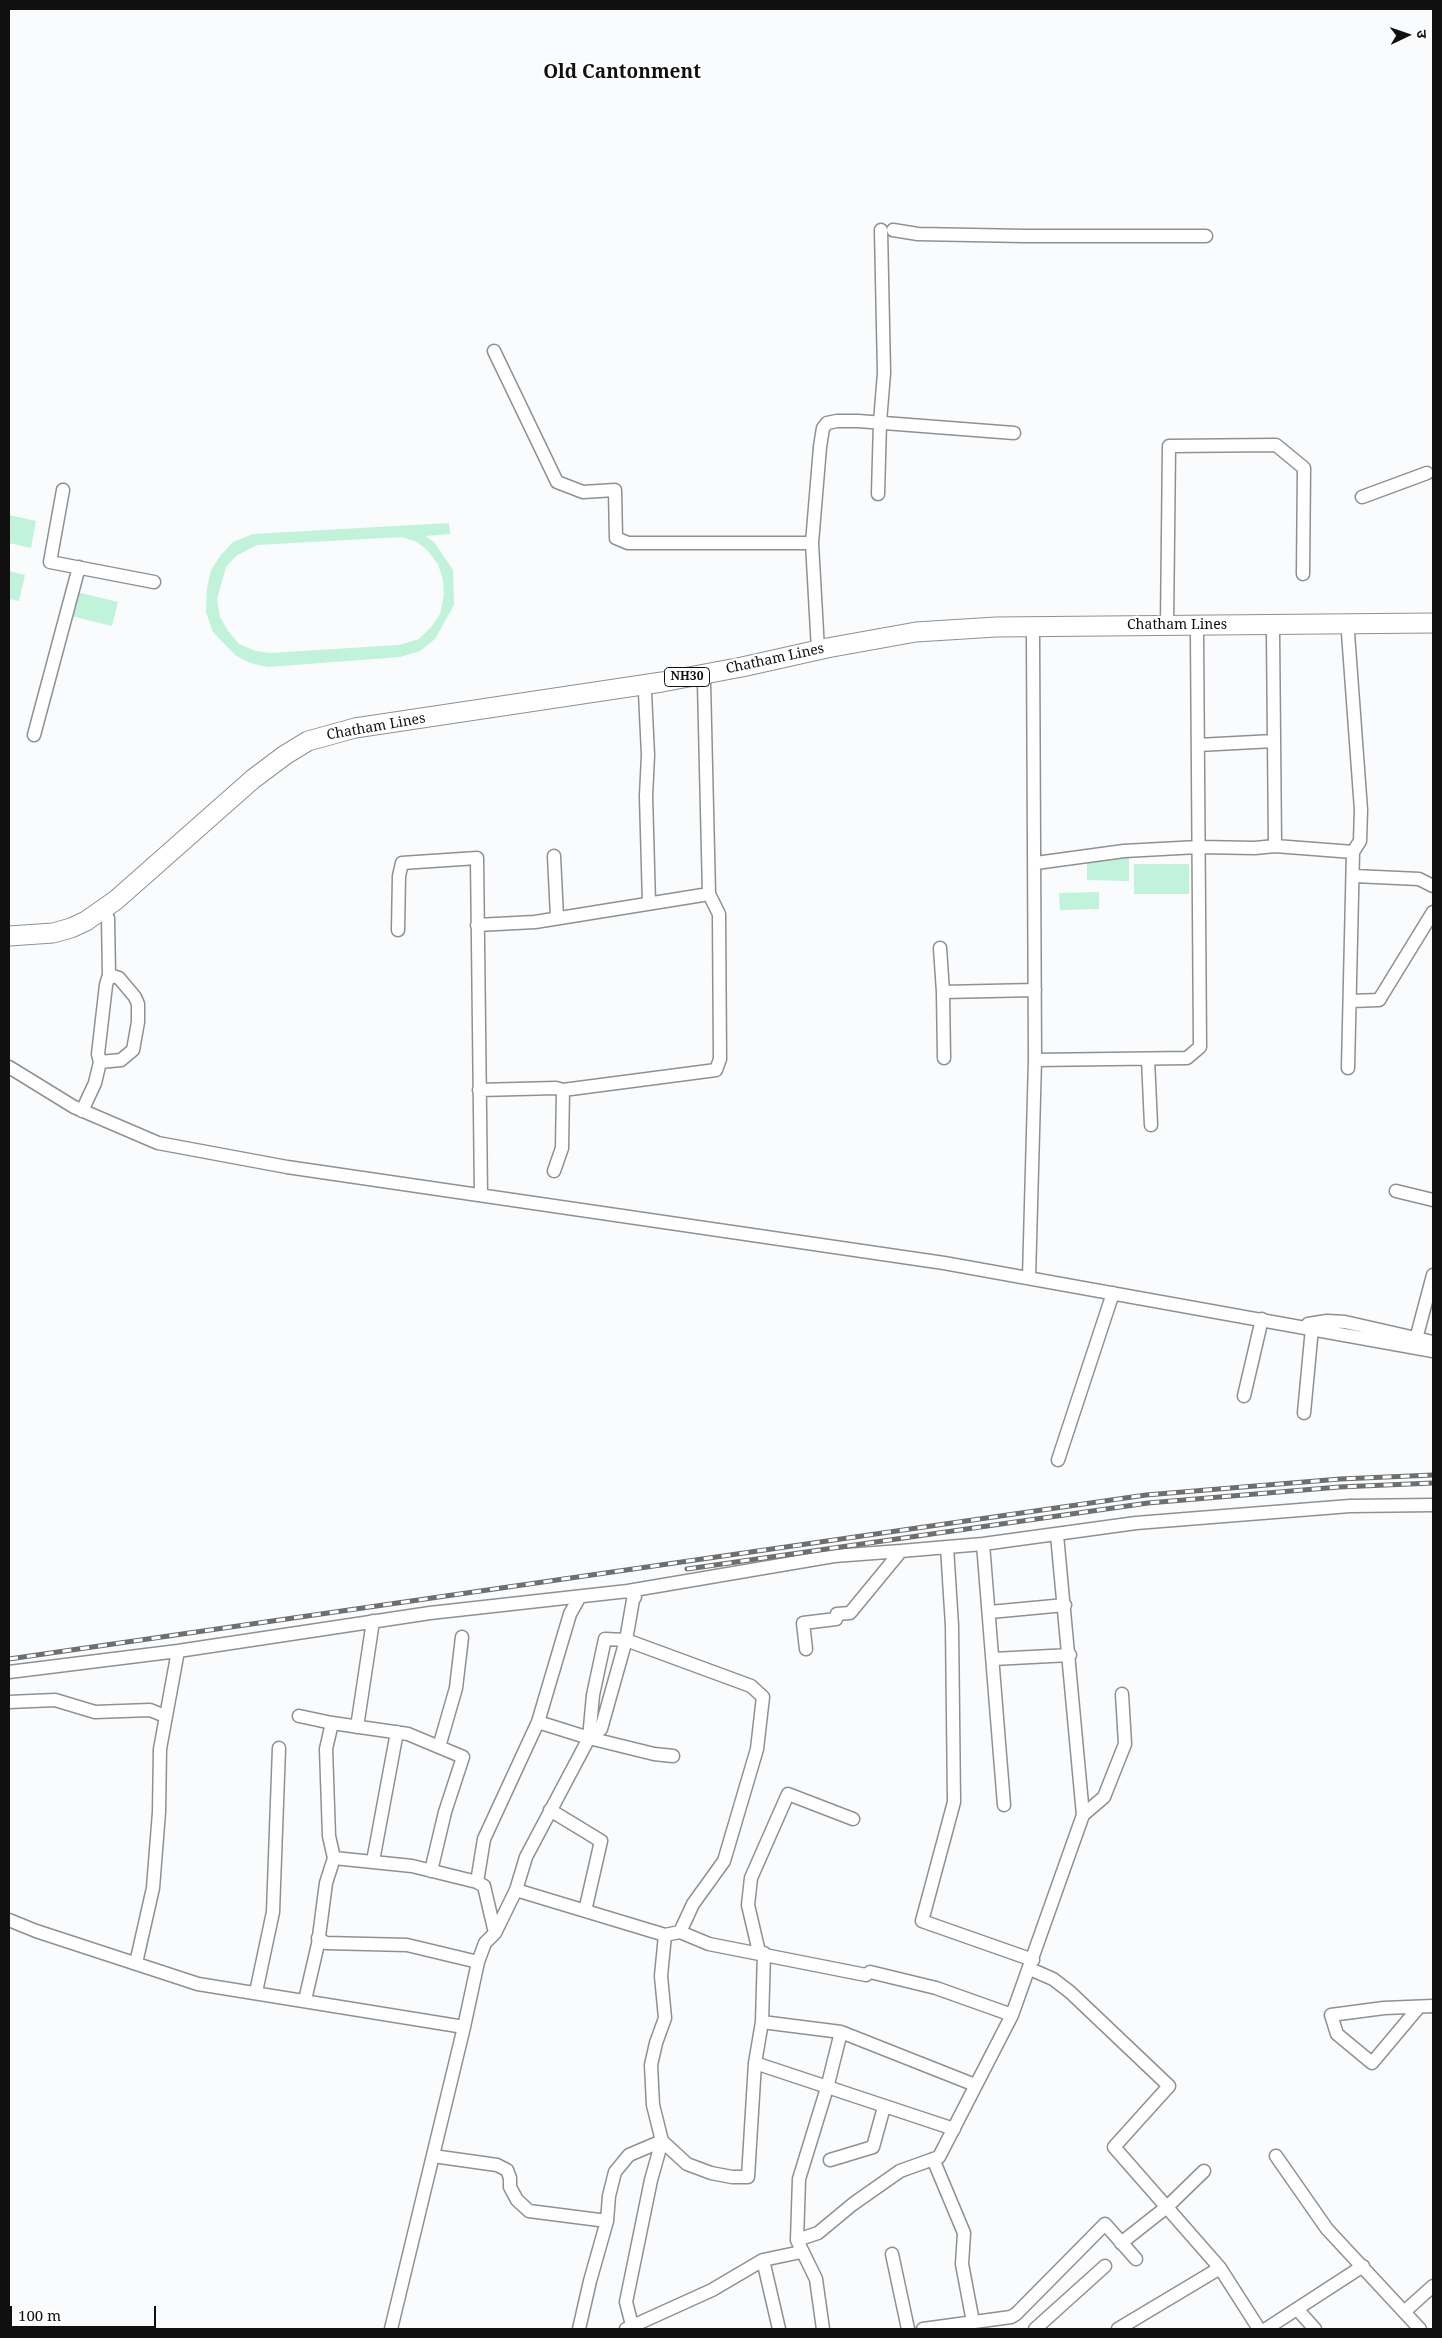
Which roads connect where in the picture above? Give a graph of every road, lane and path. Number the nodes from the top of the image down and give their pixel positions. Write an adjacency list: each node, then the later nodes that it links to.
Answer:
1 (1206, 236): 3 (street)
2 (494, 351): 9 (street)
3 (880, 422): 4 (street); 7 (street); 9 (street)
4 (1014, 433)
5 (1426, 473): 8 (street)
6 (63, 490): 10 (street)
7 (878, 494)
8 (1362, 497)
9 (812, 543): 20 (street)
10 (79, 567): 12 (street); 24 (street)
11 (1303, 574): 14 (street)
12 (154, 582)
13 (1433, 623): 14 (highway, Chatham Lines / NH30)
14 (1167, 625): 20 (highway, Chatham Lines / NH30)
15 (1433, 632): 17 (highway, Chatham Lines / NH30)
16 (1273, 633): 17 (highway, Chatham Lines / NH30); 18 (highway, Chatham Lines / NH30); 25 (street)
17 (1348, 633): 29 (street)
18 (1197, 634): 19 (highway, Chatham Lines / NH30); 26 (street)
19 (1033, 636): 21 (highway, Chatham Lines / NH30); 31 (street)
20 (818, 650): 21 (highway, Chatham Lines / NH30)
21 (743, 671): 22 (highway, Chatham Lines / NH30); 41 (highway, Chatham Lines / NH30)
22 (704, 683): 23 (highway, Chatham Lines / NH30); 34 (street)
23 (645, 693): 35 (street); 38 (highway, Chatham Lines / NH30)
24 (34, 735)
25 (1274, 741): 26 (street); 27 (street)
26 (1198, 745): 28 (street)
27 (1275, 846): 28 (street); 29 (street)
28 (1198, 847): 31 (street); 49 (street)
29 (1354, 852): 32 (street)
30 (554, 856): 37 (street)
31 (1036, 863): 45 (street)
32 (1354, 876): 33 (street); 47 (street)
33 (1433, 886)
34 (710, 894): 35 (street); 55 (street)
35 (649, 903): 37 (street)
36 (1433, 912): 47 (street)
37 (557, 917): 39 (street)
38 (108, 918): 42 (highway, Chatham Lines / NH30); 44 (street)
39 (477, 925): 40 (street); 54 (street)
40 (398, 930)
41 (9, 936)
42 (9, 945)
43 (940, 948): 46 (street)
44 (109, 975): 51 (street); 51 (street)
45 (1035, 990): 46 (street); 50 (street)
46 (943, 992): 48 (street)
47 (1351, 1001): 53 (street)
48 (944, 1058)
49 (1148, 1059): 50 (street); 57 (street)
50 (1035, 1060): 63 (street)
51 (100, 1062): 56 (street)
52 (9, 1067): 56 (street)
53 (1348, 1068)
54 (478, 1090): 55 (street); 60 (street)
55 (564, 1090): 58 (street)
56 (82, 1111): 60 (street)
57 (1151, 1125)
58 (554, 1171)
59 (1396, 1191): 61 (street)
60 (481, 1195): 63 (street)
61 (1433, 1200)
62 (1433, 1275): 68 (street)
63 (1029, 1278): 64 (street)
64 (1113, 1293): 65 (street); 73 (street)
65 (1262, 1319): 66 (street); 71 (street)
66 (1298, 1326): 67 (street); 68 (street)
67 (1312, 1328): 70 (street); 72 (street)
68 (1416, 1339): 69 (street)
69 (1433, 1342)
70 (1433, 1351)
71 (1244, 1396)
72 (1304, 1413)
73 (1058, 1460)
74 (1433, 1505): 75 (street)
75 (1057, 1535): 76 (street); 81 (street)
76 (983, 1544): 77 (street); 82 (street)
77 (946, 1547): 78 (street); 121 (street)
78 (901, 1551): 79 (street); 86 (street)
79 (628, 1591): 80 (street); 85 (street)
80 (579, 1598): 83 (street); 95 (street)
81 (1065, 1605): 82 (street); 88 (street)
82 (990, 1612): 89 (street)
83 (373, 1621): 87 (street); 97 (street)
84 (462, 1637): 100 (street)
85 (626, 1640): 99 (street); 99 (street); 114 (street)
86 (806, 1649)
87 (178, 1651): 90 (street); 93 (street)
88 (1070, 1655): 89 (street); 105 (street)
89 (993, 1659): 103 (street)
90 (9, 1672)
91 (1122, 1694): 105 (street)
92 (9, 1702): 93 (street)
93 (165, 1716): 119 (street)
94 (299, 1716): 96 (street)
95 (538, 1722): 99 (street); 110 (street)
96 (332, 1723): 97 (street); 107 (street)
97 (357, 1727): 98 (street)
98 (397, 1732): 100 (street); 108 (street)
99 (589, 1738): 102 (street); 104 (street)
100 (439, 1747): 109 (street)
101 (279, 1748): 122 (street)
102 (673, 1756)
103 (1004, 1805)
104 (550, 1810): 111 (street); 112 (street)
105 (1083, 1815): 121 (street)
106 (853, 1819): 118 (street)
107 (334, 1858): 108 (street); 117 (street)
108 (373, 1861): 109 (street)
109 (431, 1872): 110 (street)
110 (477, 1882): 115 (street)
111 (516, 1890): 112 (street); 115 (street)
112 (585, 1911): 116 (street)
113 (9, 1920): 119 (street)
114 (680, 1932): 116 (street); 118 (street)
115 (495, 1933): 120 (street)
116 (665, 1935): 135 (street)
117 (318, 1938): 120 (street); 123 (street)
118 (761, 1953): 126 (street); 127 (street)
119 (136, 1962): 122 (street)
120 (478, 1962): 128 (street)
121 (1032, 1964): 126 (street); 141 (street)
122 (256, 1992): 123 (street)
123 (305, 2000): 128 (street)
124 (1433, 2006): 125 (street)
125 (1419, 2007): 125 (street)
126 (1012, 2015): 131 (street)
127 (762, 2022): 129 (street); 130 (street)
128 (464, 2027): 136 (street)
129 (841, 2032): 131 (street); 132 (street)
130 (755, 2063): 132 (street); 135 (street)
131 (975, 2085): 134 (street)
132 (827, 2088): 133 (street); 144 (street)
133 (884, 2107): 134 (street); 139 (street)
134 (954, 2129): 138 (street)
135 (662, 2141): 142 (street); 155 (street)
136 (433, 2156): 142 (street); 156 (street)
137 (1276, 2156): 149 (street)
138 (933, 2159): 144 (street); 154 (street)
139 (830, 2160)
140 (1204, 2171): 141 (street)
141 (1168, 2206): 143 (street); 150 (street)
142 (607, 2222): 157 (street)
143 (1121, 2243): 146 (street); 154 (street)
144 (799, 2246): 147 (street); 159 (street)
145 (892, 2254): 160 (street)
146 (1136, 2259)
147 (763, 2260): 155 (street); 158 (street)
148 (1105, 2266): 162 (street)
149 (1363, 2266): 152 (street); 153 (street)
150 (1220, 2268): 163 (street); 164 (street)
151 (1433, 2286): 153 (street)
152 (1297, 2309): 165 (street); 166 (street)
153 (1404, 2312): 167 (street)
154 (974, 2322): 161 (street)
155 (630, 2328)
156 (391, 2329)
157 (579, 2329)
158 (779, 2329)
159 (823, 2329)
160 (908, 2329)
161 (923, 2329)
162 (1035, 2329)
163 (1118, 2329)
164 (1259, 2329)
165 (1266, 2329)
166 (1315, 2329)
167 (1420, 2329)

